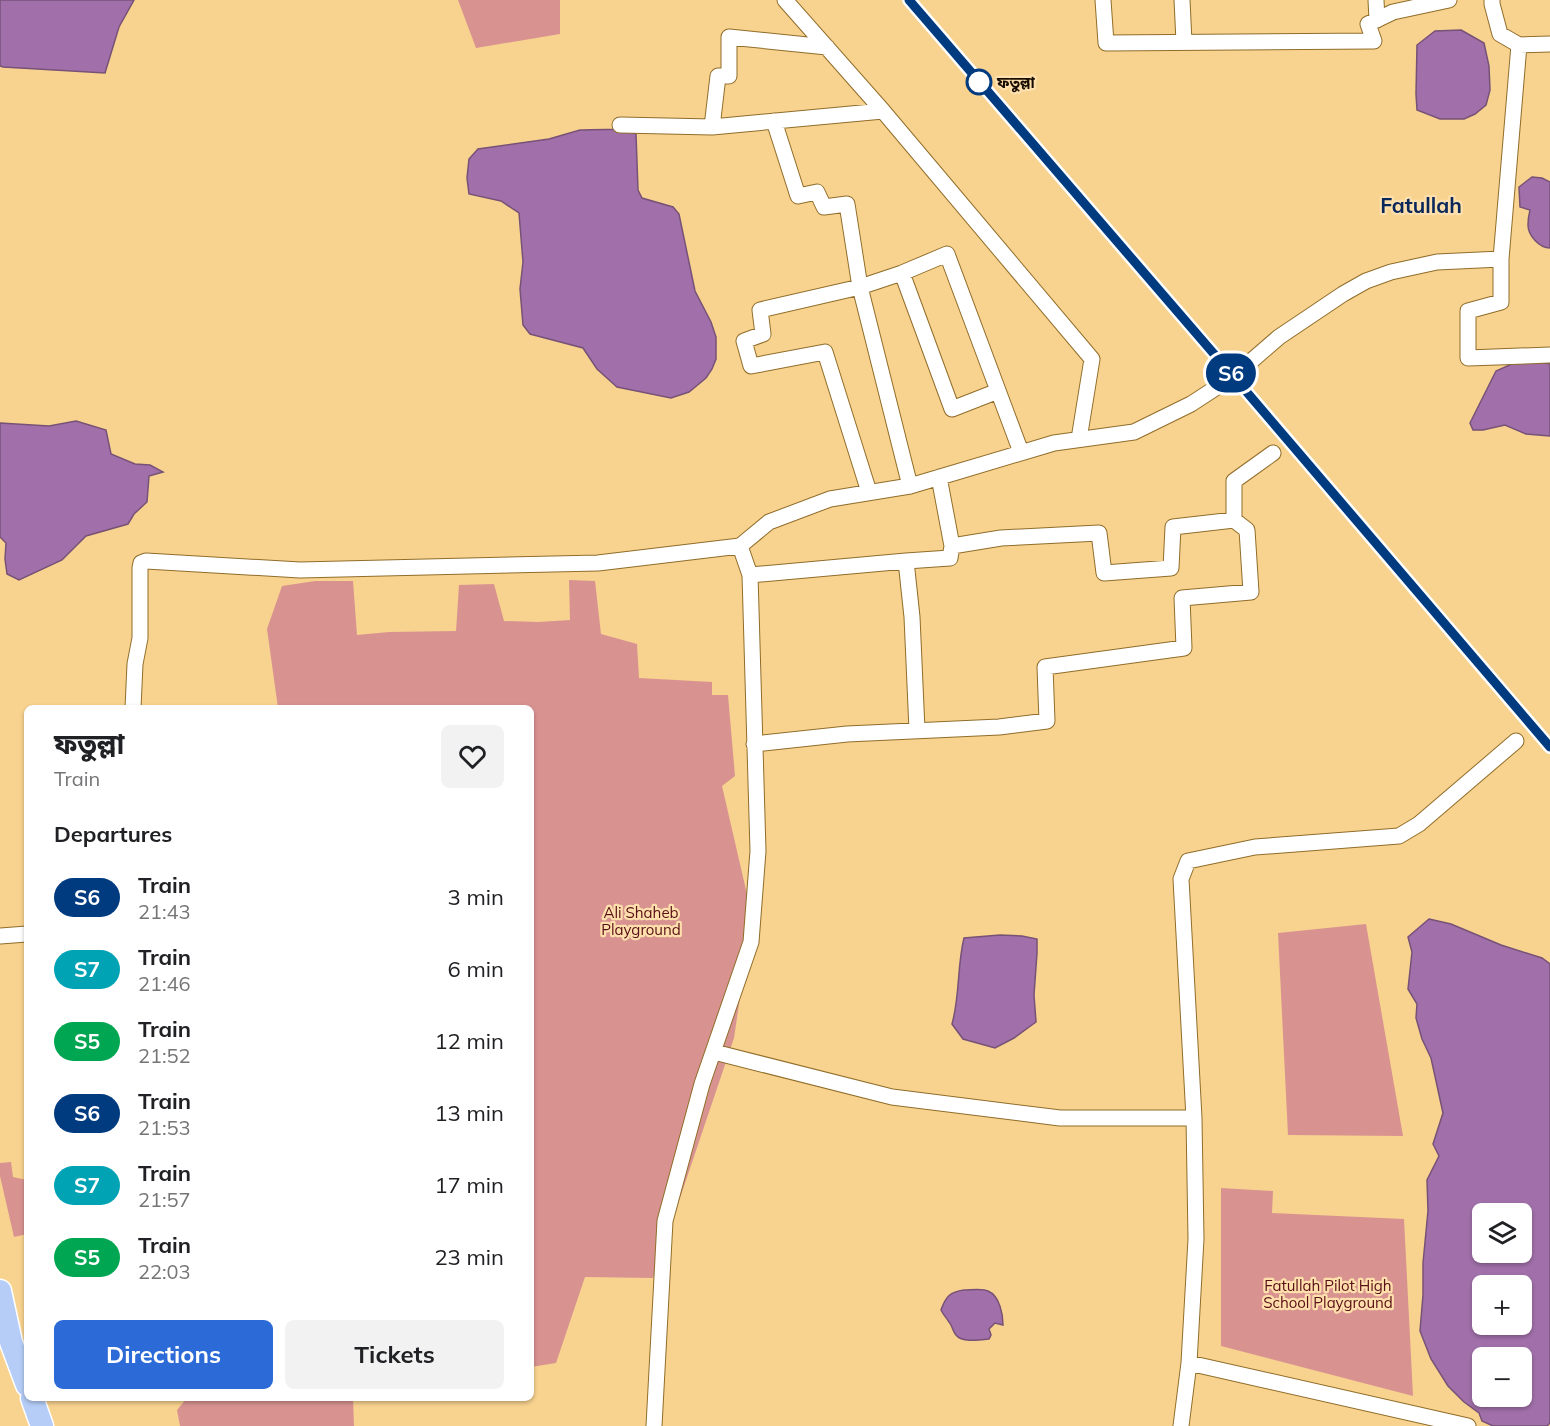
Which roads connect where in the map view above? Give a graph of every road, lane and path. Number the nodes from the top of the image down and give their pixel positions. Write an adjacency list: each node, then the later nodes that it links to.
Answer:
1 (785, 0): 11 (street)
2 (1103, 0): 8 (street)
3 (1182, 0): 8 (street)
4 (1376, 0): 7 (street)
5 (1449, 0): 7 (street)
6 (1492, 0): 10 (street)
7 (1377, 20): 8 (street)
8 (1184, 42)
9 (1550, 44): 10 (street)
10 (1519, 45): 16 (street)
11 (827, 47): 12 (street); 15 (street)
12 (883, 111): 13 (street); 21 (street)
13 (774, 121): 15 (street); 18 (street)
14 (620, 125): 15 (street)
15 (712, 127)
16 (1501, 259): 19 (street); 21 (street)
17 (902, 273): 18 (street); 20 (street); 20 (street)
18 (860, 287): 25 (street); 26 (street)
19 (1550, 355)
20 (998, 391): 22 (street)
21 (1079, 439): 22 (street)
22 (1021, 452): 24 (street)
23 (1274, 453): 27 (street)
24 (939, 477): 25 (street); 29 (street)
25 (910, 486): 26 (street)
26 (869, 492): 28 (street)
27 (1234, 520): 29 (street); 33 (street)
28 (740, 546): 31 (street); 32 (street)
29 (952, 546): 30 (street)
30 (906, 561): 31 (street); 33 (street)
31 (750, 575): 35 (street)
32 (133, 705)
33 (917, 730): 35 (street)
34 (1516, 741): 39 (street)
35 (754, 744): 38 (street)
36 (24, 934): 37 (street)
37 (0, 936)
38 (714, 1052): 39 (street); 45 (street)
39 (1194, 1118): 41 (street)
40 (0, 1291): 42 (highway)
41 (1189, 1363): 46 (street); 47 (street)
42 (24, 1377)
43 (33, 1401): 44 (highway)
44 (42, 1426)
45 (654, 1426)
46 (1181, 1426)
47 (1468, 1426)

